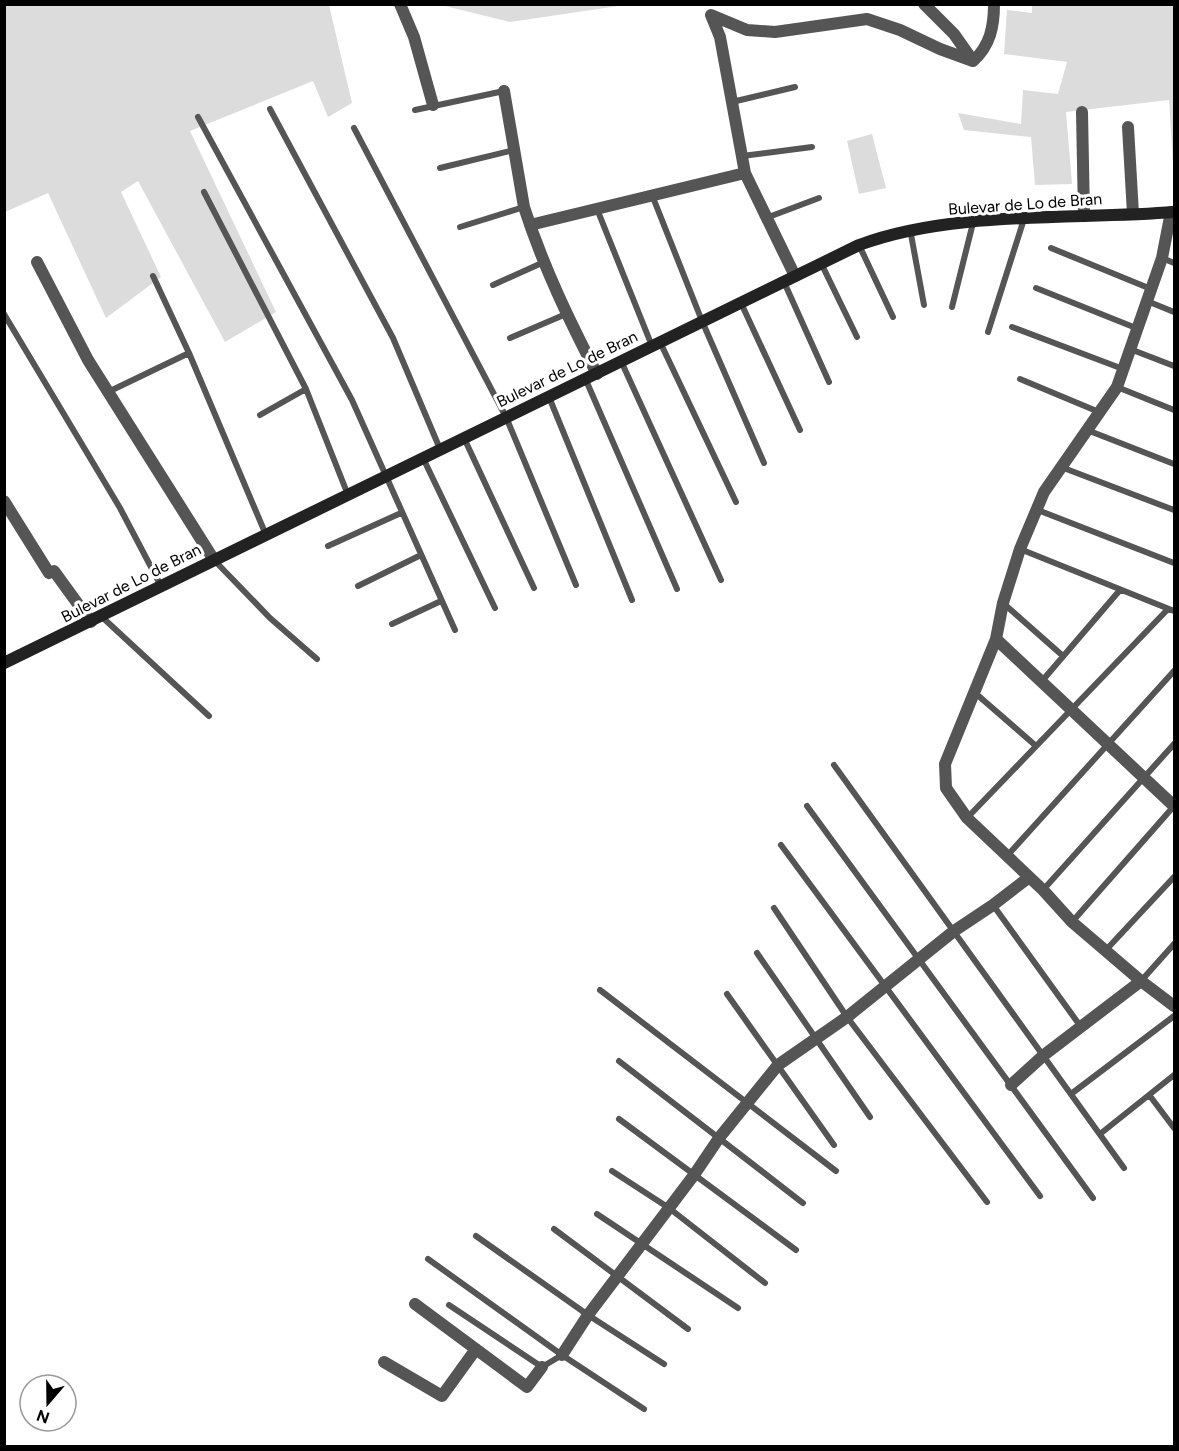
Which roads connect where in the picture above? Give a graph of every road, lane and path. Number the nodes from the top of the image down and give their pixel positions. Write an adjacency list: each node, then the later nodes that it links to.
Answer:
1 (399, 4): 10 (street)
2 (924, 4): 5 (street)
3 (941, 4): 5 (street)
4 (994, 4): 6 (street)
5 (937, 18): 6 (street)
6 (973, 62): 9 (street)
7 (795, 87): 9 (lane)
8 (504, 91): 10 (lane); 18 (street)
9 (732, 102): 19 (street)
10 (433, 105): 12 (lane)
11 (270, 110): 82 (lane)
12 (415, 110)
13 (1082, 112): 29 (street)
14 (198, 117): 87 (lane)
15 (1128, 127): 28 (street)
16 (354, 128): 78 (lane)
17 (812, 147): 19 (lane)
18 (514, 150): 20 (lane); 25 (street)
19 (742, 156): 21 (street)
20 (440, 168)
21 (745, 173): 23 (street); 30 (street)
22 (204, 192): 72 (lane)
23 (652, 195): 26 (street); 56 (lane)
24 (819, 198): 30 (lane)
25 (524, 207): 33 (street); 34 (lane)
26 (597, 209): 33 (street); 62 (lane)
27 (1173, 212): 28 (street, Bulevar de Lo de Bran); 38 (street)
28 (1133, 214): 29 (street, Bulevar de Lo de Bran)
29 (1084, 216): 31 (street, Bulevar de Lo de Bran)
30 (765, 219): 44 (street)
31 (1024, 219): 32 (street, Bulevar de Lo de Bran); 59 (lane)
32 (974, 223): 35 (street, Bulevar de Lo de Bran); 51 (lane)
33 (530, 225): 40 (street)
34 (460, 226)
35 (910, 229): 36 (street, Bulevar de Lo de Bran); 50 (lane)
36 (859, 245): 41 (street, Bulevar de Lo de Bran); 55 (lane)
37 (1051, 248): 47 (lane)
38 (1162, 258): 42 (lane); 47 (street)
39 (37, 262): 73 (street)
40 (544, 262): 45 (lane); 54 (street)
41 (820, 263): 44 (street, Bulevar de Lo de Bran); 60 (lane)
42 (1174, 263)
43 (153, 276): 64 (lane)
44 (789, 279): 49 (street, Bulevar de Lo de Bran); 70 (lane)
45 (493, 285)
46 (1036, 288): 58 (lane)
47 (1151, 288): 48 (street)
48 (1147, 301): 52 (lane); 58 (street)
49 (741, 303): 56 (street, Bulevar de Lo de Bran); 79 (lane)
50 (924, 305)
51 (952, 307)
52 (1174, 312)
53 (4, 314): 103 (lane)
54 (566, 314): 61 (lane); 68 (street)
55 (893, 317)
56 (702, 321): 62 (street, Bulevar de Lo de Bran); 84 (lane)
57 (1012, 327): 67 (lane)
58 (1136, 328): 63 (street)
59 (988, 332)
60 (857, 337)
61 (510, 338)
62 (656, 344): 65 (street, Bulevar de Lo de Bran); 90 (lane)
63 (1130, 349): 66 (lane); 67 (street)
64 (189, 353): 73 (lane); 94 (lane)
65 (621, 361): 68 (street, Bulevar de Lo de Bran); 100 (lane)
66 (1174, 366)
67 (1123, 369): 71 (street)
68 (591, 376): 74 (street, Bulevar de Lo de Bran); 105 (lane)
69 (1020, 379): 76 (lane)
70 (829, 382)
71 (1117, 387): 75 (lane); 76 (street)
72 (306, 389): 77 (lane); 88 (lane)
73 (108, 392): 98 (street)
74 (549, 397): 78 (street, Bulevar de Lo de Bran); 107 (lane)
75 (1174, 410)
76 (1099, 412): 80 (street)
77 (260, 415)
78 (506, 417): 81 (street, Bulevar de Lo de Bran); 101 (lane)
79 (800, 430)
80 (1087, 430): 85 (lane); 86 (street)
81 (464, 438): 82 (street, Bulevar de Lo de Bran); 104 (lane)
82 (440, 450): 83 (street, Bulevar de Lo de Bran)
83 (423, 458): 87 (street, Bulevar de Lo de Bran); 110 (lane)
84 (764, 463)
85 (1174, 464)
86 (1061, 467): 91 (street); 92 (lane)
87 (384, 477): 88 (street, Bulevar de Lo de Bran); 93 (lane)
88 (348, 495): 94 (street, Bulevar de Lo de Bran)
89 (4, 501): 112 (street)
90 (736, 502)
91 (1035, 509): 96 (street); 99 (lane)
92 (1174, 510)
93 (401, 513): 95 (lane); 97 (lane)
94 (266, 535): 98 (street, Bulevar de Lo de Bran)
95 (328, 546)
96 (1020, 549): 106 (lane); 109 (street)
97 (421, 555): 102 (lane); 108 (lane)
98 (214, 560): 103 (street, Bulevar de Lo de Bran); 117 (lane)
99 (1174, 563)
100 (721, 580)
101 (576, 585)
102 (358, 586)
103 (162, 588): 112 (street, Bulevar de Lo de Bran)
104 (534, 588)
105 (677, 589)
106 (1120, 590): 111 (lane); 116 (lane)
107 (632, 600)
108 (441, 601): 113 (lane); 114 (lane)
109 (1003, 603): 115 (street); 116 (lane)
110 (495, 608)
111 (1171, 610): 122 (lane)
112 (96, 619): 118 (street, Bulevar de Lo de Bran); 123 (lane)
113 (392, 624)
114 (455, 630)
115 (996, 639): 120 (street); 121 (street)
116 (1063, 656): 120 (lane)
117 (317, 659)
118 (4, 663)
119 (1174, 671): 124 (lane)
120 (1042, 681): 122 (street)
121 (974, 692): 126 (lane); 131 (street)
122 (1071, 709): 124 (street); 126 (lane)
123 (209, 716)
124 (1109, 744): 128 (street); 133 (lane)
125 (1174, 744): 128 (lane)
126 (1036, 746): 131 (lane)
127 (834, 765): 140 (lane)
128 (1144, 777): 130 (street); 136 (lane)
129 (807, 806): 144 (lane)
130 (1174, 806): 139 (lane)
131 (967, 818): 133 (street)
132 (781, 845): 146 (lane)
133 (1007, 857): 135 (street)
134 (1174, 877): 142 (lane)
135 (1028, 878): 136 (street); 137 (street)
136 (1043, 890): 139 (street)
137 (993, 905): 140 (street); 152 (lane)
138 (774, 908): 151 (lane)
139 (1072, 922): 142 (street)
140 (954, 931): 144 (street); 154 (lane)
141 (1174, 945): 145 (lane)
142 (1105, 951): 145 (street)
143 (757, 953): 153 (lane)
144 (920, 959): 146 (street); 158 (lane)
145 (1141, 981): 149 (street); 152 (street)
146 (884, 987): 151 (street); 172 (lane)
147 (600, 990): 161 (lane)
148 (726, 994): 156 (lane)
149 (1174, 1006)
150 (1174, 1016): 159 (lane)
151 (847, 1017): 153 (street); 174 (lane)
152 (1082, 1028): 154 (street)
153 (815, 1039): 156 (street); 162 (lane)
154 (1044, 1055): 158 (street); 159 (lane)
155 (619, 1061): 166 (lane)
156 (778, 1065): 161 (street); 167 (lane)
157 (1174, 1075): 160 (lane)
158 (1011, 1085): 173 (lane)
159 (1071, 1094): 165 (lane)
160 (1150, 1096): 164 (lane); 165 (lane)
161 (747, 1102): 166 (street); 170 (lane)
162 (870, 1117)
163 (619, 1119): 171 (lane)
164 (1174, 1128)
165 (1100, 1134): 168 (lane)
166 (719, 1138): 171 (street); 175 (lane)
167 (834, 1145)
168 (1124, 1168)
169 (612, 1171): 176 (lane)
170 (836, 1171)
171 (694, 1175): 176 (street); 181 (lane)
172 (1040, 1196)
173 (1093, 1198)
174 (987, 1202)
175 (803, 1203)
176 (669, 1208): 180 (street); 184 (lane)
177 (597, 1214): 180 (lane)
178 (554, 1229): 183 (lane)
179 (476, 1236): 188 (lane)
180 (644, 1243): 183 (street); 187 (lane)
181 (796, 1250)
182 (428, 1259): 191 (lane)
183 (617, 1277): 188 (street); 189 (lane)
184 (765, 1283)
185 (415, 1304): 190 (street)
186 (449, 1305): 194 (lane)
187 (738, 1308)
188 (588, 1315): 191 (street); 193 (lane)
189 (688, 1329)
190 (476, 1349): 192 (street); 194 (street)
191 (562, 1355): 194 (lane); 195 (lane)
192 (384, 1362)
193 (664, 1364)
194 (542, 1367)
195 (644, 1408)

